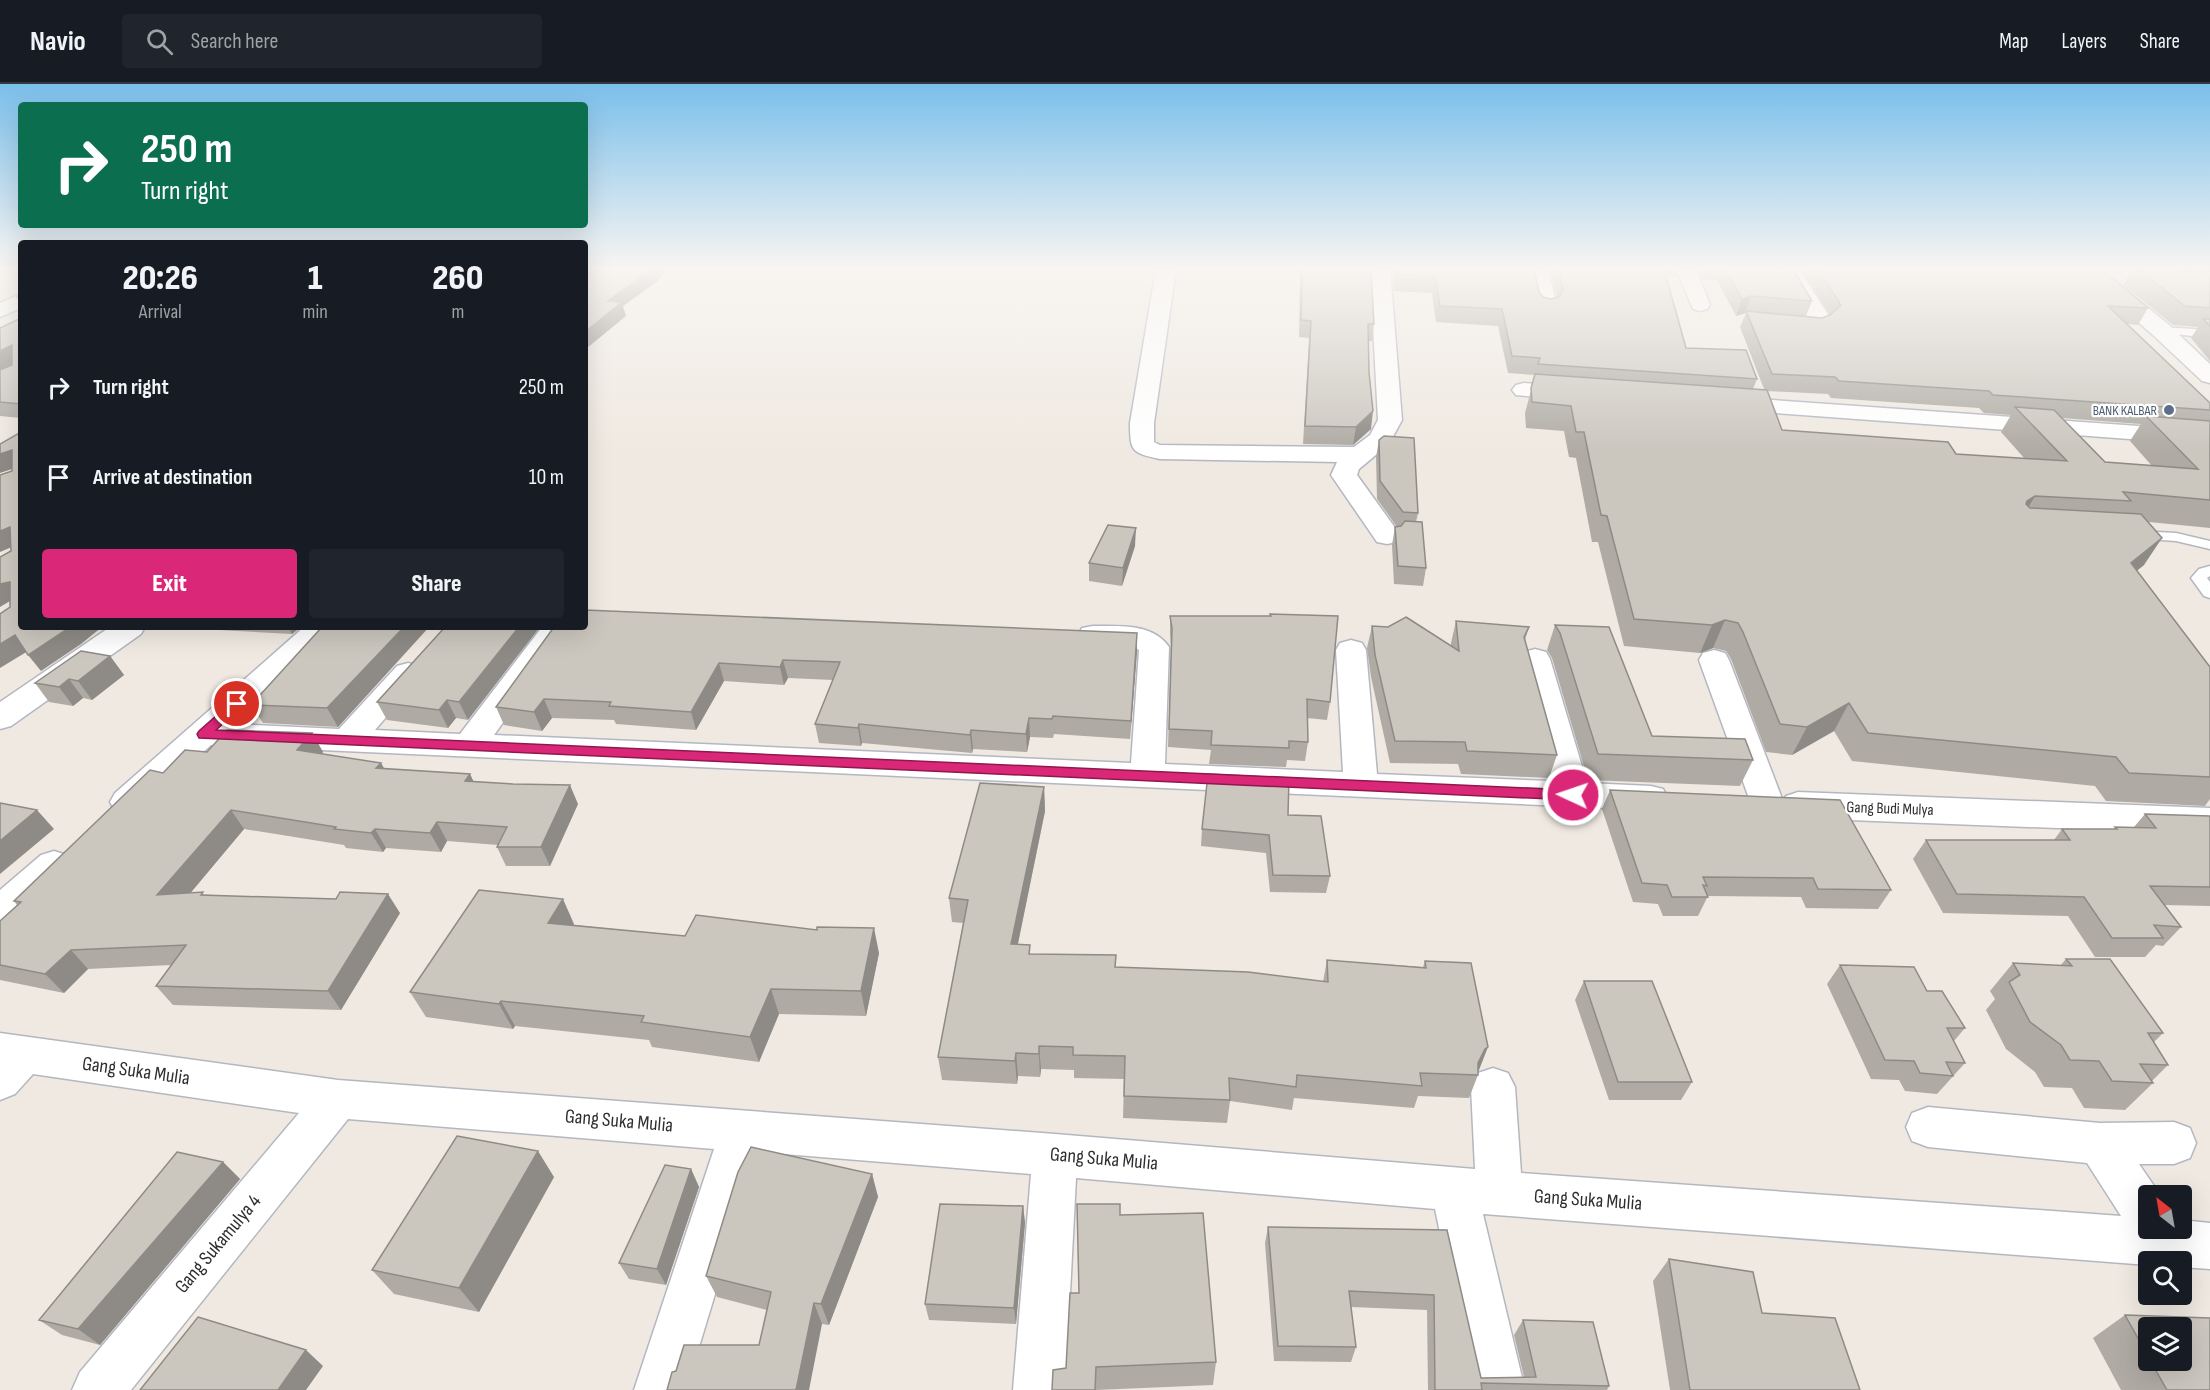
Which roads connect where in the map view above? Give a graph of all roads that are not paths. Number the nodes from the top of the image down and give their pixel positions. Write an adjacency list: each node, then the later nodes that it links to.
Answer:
1 (1157, 330): 10 (street)
2 (1384, 330): 10 (street)
3 (2161, 330): 4 (lane); 5 (street)
4 (2210, 334)
5 (2206, 370)
6 (1524, 390): 7 (street)
7 (1596, 395)
8 (1702, 402): 9 (street)
9 (2210, 438)
10 (1361, 455): 12 (street)
11 (2120, 534): 13 (lane)
12 (1387, 536)
13 (2210, 545)
14 (2210, 571): 15 (lane)
15 (2210, 593)
16 (126, 630): 24 (street)
17 (319, 630): 25 (street)
18 (555, 630): 27 (street)
19 (1069, 634): 28 (street)
20 (1351, 650): 29 (street)
21 (423, 656): 26 (street)
22 (1535, 659): 30 (street)
23 (1714, 660): 33 (street)
24 (0, 718)
25 (204, 734): 26 (street); 34 (street)
26 (347, 741): 27 (street)
27 (470, 746): 28 (street)
28 (1148, 776): 29 (street)
29 (1361, 785): 30 (street)
30 (1573, 795): 31 (street)
31 (1686, 800)
32 (1732, 802): 33 (street, Gang Budi Mulya)
33 (1766, 803): 35 (street, Gang Budi Mulya)
34 (106, 820)
35 (2210, 821)
36 (80, 843): 37 (street)
37 (0, 912)
38 (8, 1062): 40 (street, Gang Suka Mulia)
39 (1493, 1088): 46 (street)
40 (338, 1099): 42 (street, Gang Suka Mulia); 51 (street, Gang Sukamulya 4)
41 (1928, 1127): 44 (street)
42 (742, 1131): 45 (street, Gang Suka Mulia); 52 (street)
43 (2174, 1143): 44 (street)
44 (2100, 1144): 47 (street)
45 (1055, 1155): 46 (street, Gang Suka Mulia); 53 (street)
46 (1476, 1191): 48 (street, Gang Suka Mulia); 54 (street)
47 (2138, 1202)
48 (2138, 1228)
49 (2188, 1239): 50 (street, Gang Suka Mulia)
50 (2210, 1246)
51 (98, 1390)
52 (660, 1390)
53 (1039, 1390)
54 (1499, 1390)

